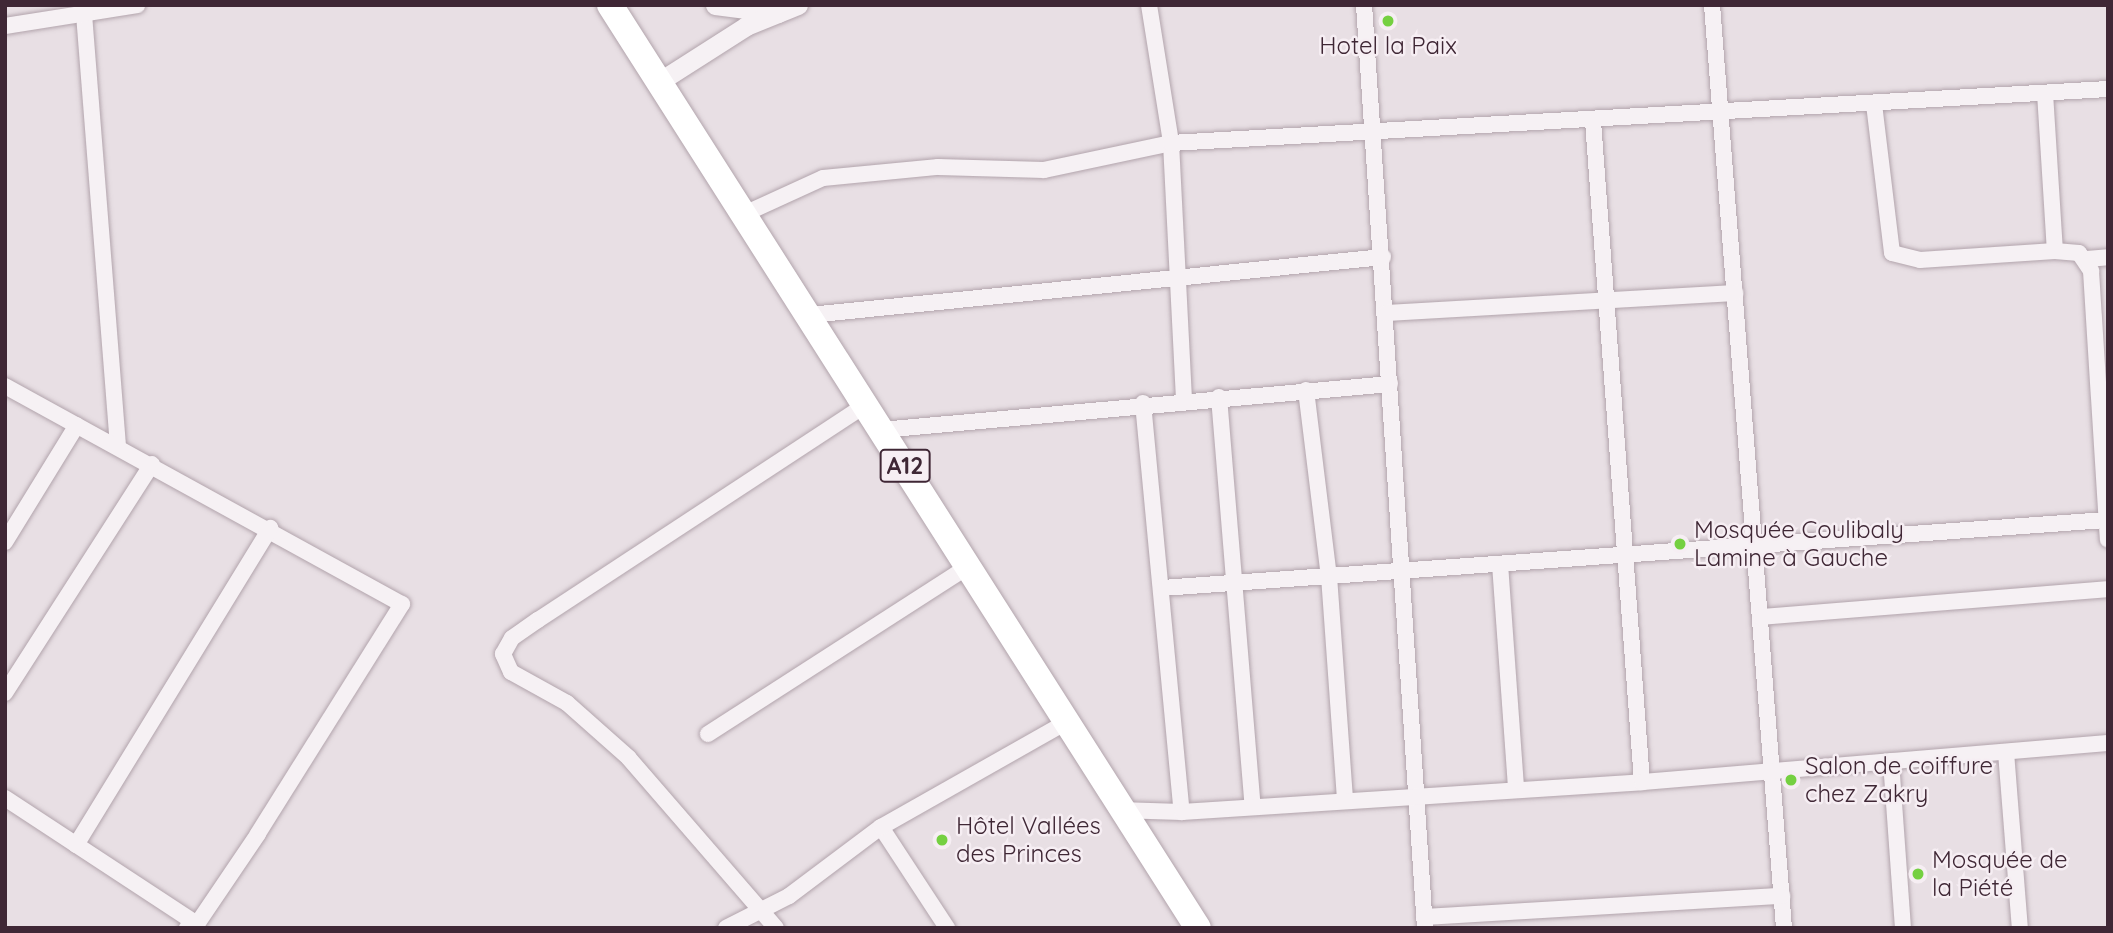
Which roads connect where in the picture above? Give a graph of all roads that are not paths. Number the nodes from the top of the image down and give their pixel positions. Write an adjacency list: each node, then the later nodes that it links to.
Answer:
1 (20, 5): 11 (street)
2 (138, 5): 9 (street)
3 (610, 5): 12 (main road, A12)
4 (715, 5): 10 (street)
5 (798, 5): 10 (street)
6 (1149, 5): 19 (street)
7 (1364, 5): 18 (street)
8 (1712, 5): 16 (street)
9 (84, 14): 11 (street); 39 (street)
10 (778, 14): 12 (street)
11 (13, 24)
12 (657, 83): 20 (main road, A12)
13 (2108, 89): 14 (street)
14 (2045, 93): 15 (street); 21 (street)
15 (1874, 104): 16 (street); 21 (street)
16 (1721, 113): 17 (street); 26 (street)
17 (1593, 121): 18 (street); 27 (street)
18 (1374, 134): 19 (street); 22 (street)
19 (1171, 143): 20 (street); 25 (street)
20 (741, 215): 29 (main road, A12)
21 (2056, 251): 24 (street)
22 (1383, 257): 25 (street); 28 (street)
23 (2108, 257): 24 (street)
24 (2087, 259): 41 (street)
25 (1175, 275): 29 (street); 34 (street)
26 (1735, 293): 27 (street); 45 (street)
27 (1606, 300): 28 (street); 46 (street)
28 (1386, 313): 30 (street)
29 (810, 315): 36 (main road, A12)
30 (1390, 384): 32 (street); 49 (street)
31 (5, 386): 37 (street)
32 (1306, 390): 33 (street); 50 (street)
33 (1219, 397): 34 (street); 51 (street)
34 (1184, 399): 35 (street)
35 (1143, 403): 38 (street); 52 (street)
36 (864, 406): 38 (main road, A12); 73 (street)
37 (77, 425): 39 (street); 44 (street)
38 (881, 430): 48 (main road, A12)
39 (118, 446): 40 (street)
40 (152, 464): 42 (street); 55 (street)
41 (2106, 520): 43 (street); 45 (street)
42 (270, 528): 71 (street); 75 (street)
43 (2108, 539)
44 (5, 542)
45 (1755, 545): 46 (street); 54 (street)
46 (1625, 555): 47 (street); 62 (street)
47 (1500, 564): 49 (street); 63 (street)
48 (970, 565): 56 (main road, A12); 57 (street)
49 (1403, 571): 50 (street); 64 (street)
50 (1329, 576): 51 (street); 66 (street)
51 (1237, 582): 52 (street); 67 (street)
52 (1162, 588): 69 (street)
53 (2108, 589): 54 (street)
54 (1761, 617): 61 (street)
55 (5, 693)
56 (1065, 723): 68 (main road, A12); 70 (street)
57 (708, 734)
58 (2108, 743): 59 (street)
59 (2006, 752): 60 (street); 82 (street)
60 (1891, 761): 61 (street); 81 (street)
61 (1772, 772): 62 (street); 72 (street)
62 (1642, 782): 63 (street)
63 (1516, 788): 64 (street)
64 (1418, 794): 66 (street); 74 (street)
65 (5, 798): 71 (street)
66 (1345, 800): 67 (street)
67 (1253, 807): 69 (street)
68 (1119, 810): 69 (street); 79 (main road, A12)
69 (1182, 812)
70 (881, 827): 73 (street); 78 (street)
71 (76, 845): 75 (street)
72 (1782, 896): 74 (street); 80 (street)
73 (759, 908): 76 (street); 77 (street)
74 (1425, 922)
75 (192, 926)
76 (726, 928)
77 (776, 928)
78 (947, 928)
79 (1198, 928)
80 (1784, 928)
81 (1903, 928)
82 (2020, 928)

